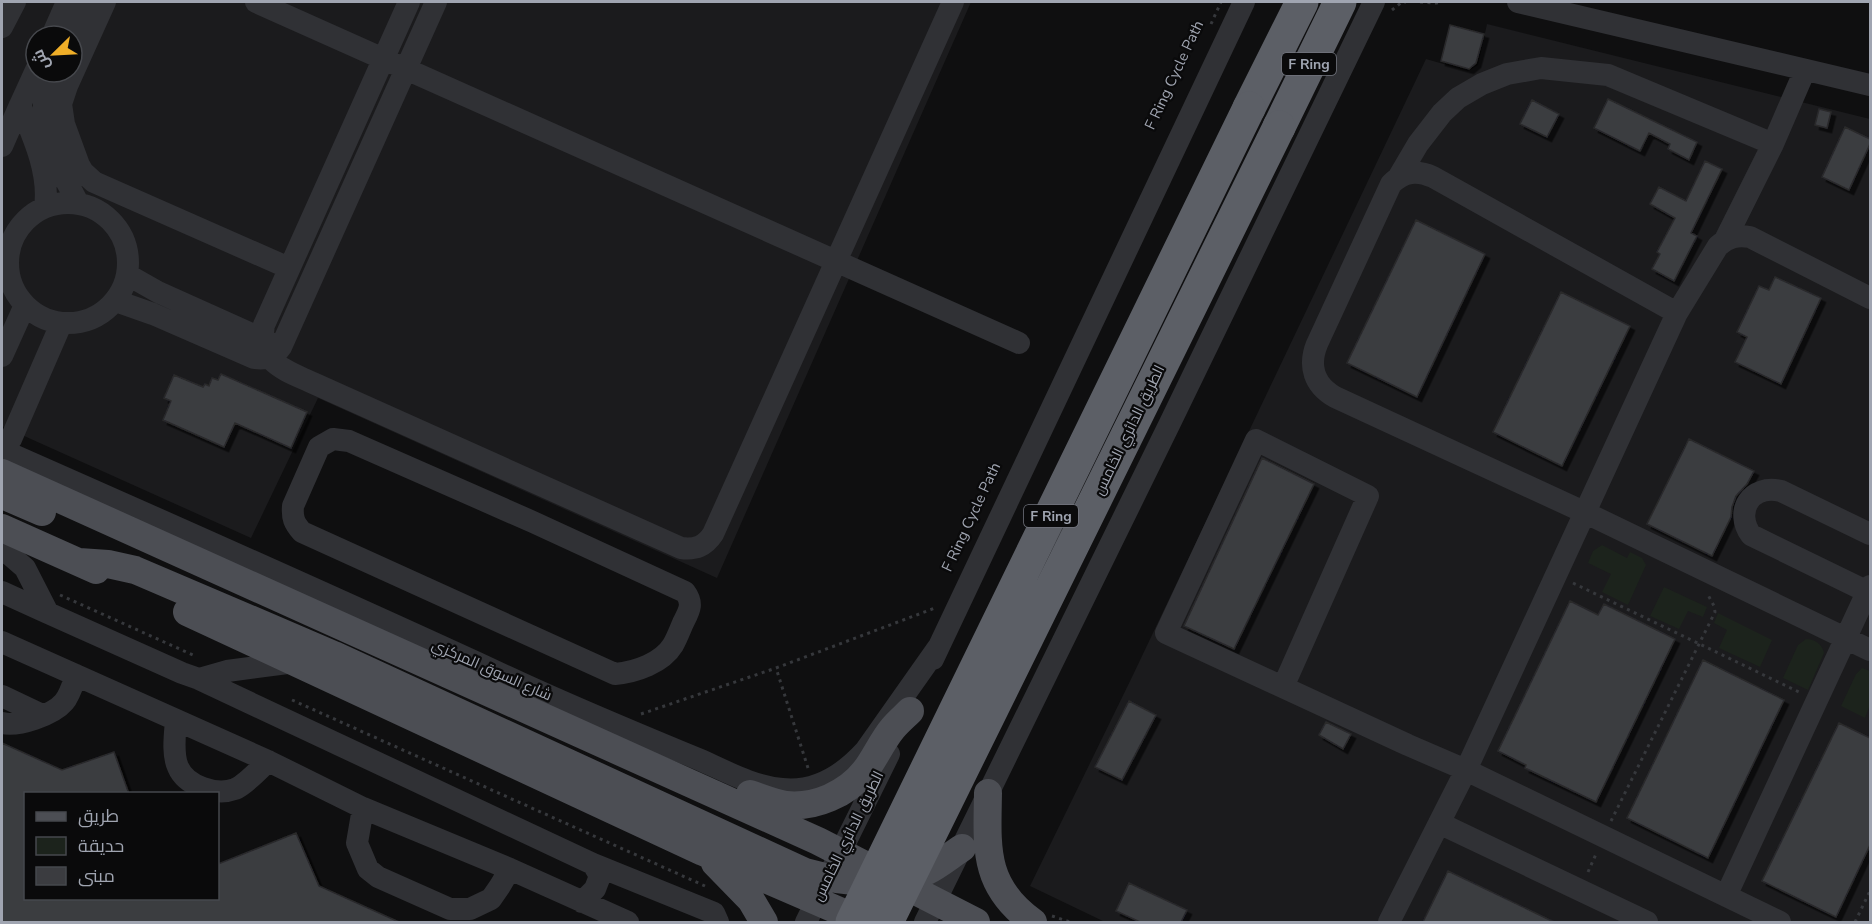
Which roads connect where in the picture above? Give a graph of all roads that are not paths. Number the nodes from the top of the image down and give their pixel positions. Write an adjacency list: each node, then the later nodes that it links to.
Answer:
1 (67, 2): 14 (street)
2 (84, 2): 15 (street)
3 (105, 2): 32 (street)
4 (256, 2): 17 (street)
5 (409, 2): 17 (street)
6 (436, 2): 18 (street)
7 (953, 2): 31 (street)
8 (1222, 2): 16 (street)
9 (1244, 2): 16 (street, الطريق الدائري الخامس)
10 (1302, 2): 87 (highway, F Ring, bridge)
11 (1340, 2): 89 (highway, الطريق الدائري الخامس / F Ring, bridge)
12 (1518, 2): 19 (street)
13 (1380, 10): 70 (street)
14 (57, 24)
15 (74, 24)
16 (1231, 28): 56 (street, الطريق الدائري الخامس)
17 (383, 59): 18 (street); 32 (street)
18 (406, 69): 31 (street); 40 (street)
19 (1805, 70): 22 (street); 24 (street)
20 (30, 84): 23 (street)
21 (49, 84): 27 (street)
22 (1870, 85)
23 (20, 105): 25 (street); 28 (street)
24 (1773, 144): 26 (street); 30 (street)
25 (2, 146)
26 (1398, 178): 37 (street); 44 (street)
27 (78, 203): 28 (street); 33 (street)
28 (45, 207): 29 (street)
29 (6, 240): 36 (street)
30 (1725, 240): 34 (street); 37 (street)
31 (835, 261): 39 (street); 40 (street)
32 (289, 268): 40 (street)
33 (128, 275): 35 (street); 40 (street)
34 (1870, 298)
35 (116, 301): 38 (street); 40 (street)
36 (25, 305): 38 (street); 41 (street)
37 (1677, 313): 44 (street)
38 (61, 324): 42 (street)
39 (1019, 343)
40 (271, 348)
41 (2, 356)
42 (2, 458): 45 (main road, شارع السوق المركزي); 56 (street, شارع السوق المركزي)
43 (2, 495): 45 (main road)
44 (1586, 513): 54 (street); 69 (street)
45 (109, 522): 68 (main road, شارع السوق المركزي)
46 (2, 528): 49 (main road)
47 (1870, 534): 50 (street)
48 (2, 551): 52 (street)
49 (79, 562): 58 (main road); 80 (main road)
50 (1870, 591): 54 (street)
51 (2, 592): 52 (street)
52 (48, 613): 60 (street)
53 (492, 617): 53 (street)
54 (1846, 638): 57 (street); 79 (street)
55 (2, 642): 59 (street)
56 (939, 646): 63 (street, الطريق الدائري الخامس)
57 (1870, 650)
58 (295, 662): 60 (street); 74 (main road)
59 (76, 675): 64 (street); 65 (street)
60 (199, 679): 76 (street)
61 (1283, 687): 61 (street); 69 (street)
62 (2, 696): 64 (street)
63 (910, 711): 68 (main road); 75 (street, الطريق الدائري الخامس)
64 (42, 715): 66 (street)
65 (176, 720): 67 (street); 67 (street)
66 (2, 723)
67 (268, 761): 71 (street)
68 (662, 770): 75 (main road, شارع السوق المركزي)
69 (1466, 770): 72 (street); 79 (street)
70 (988, 794): 73 (street); 83 (main road)
71 (363, 808): 77 (street); 77 (street)
72 (1439, 823): 91 (street); 92 (street)
73 (962, 848): 78 (main road); 82 (street)
74 (703, 852): 80 (main road); 86 (main road)
75 (841, 852): 78 (main road, شارع السوق المركزي); 80 (street, الطريق الدائري الخامس)
76 (593, 864): 81 (street); 85 (street)
77 (510, 869): 81 (street)
78 (895, 880): 80 (main road); 82 (main road, شارع السوق المركزي)
79 (1726, 896): 93 (street)
80 (817, 900): 88 (main road)
81 (582, 902): 84 (street)
82 (930, 912): 90 (main road, شارع السوق المركزي)
83 (1040, 918)
84 (628, 922)
85 (718, 922)
86 (764, 922)
87 (852, 922)
88 (865, 922)
89 (887, 922)
90 (976, 922)
91 (1389, 922)
92 (1647, 922)
93 (1780, 922)

